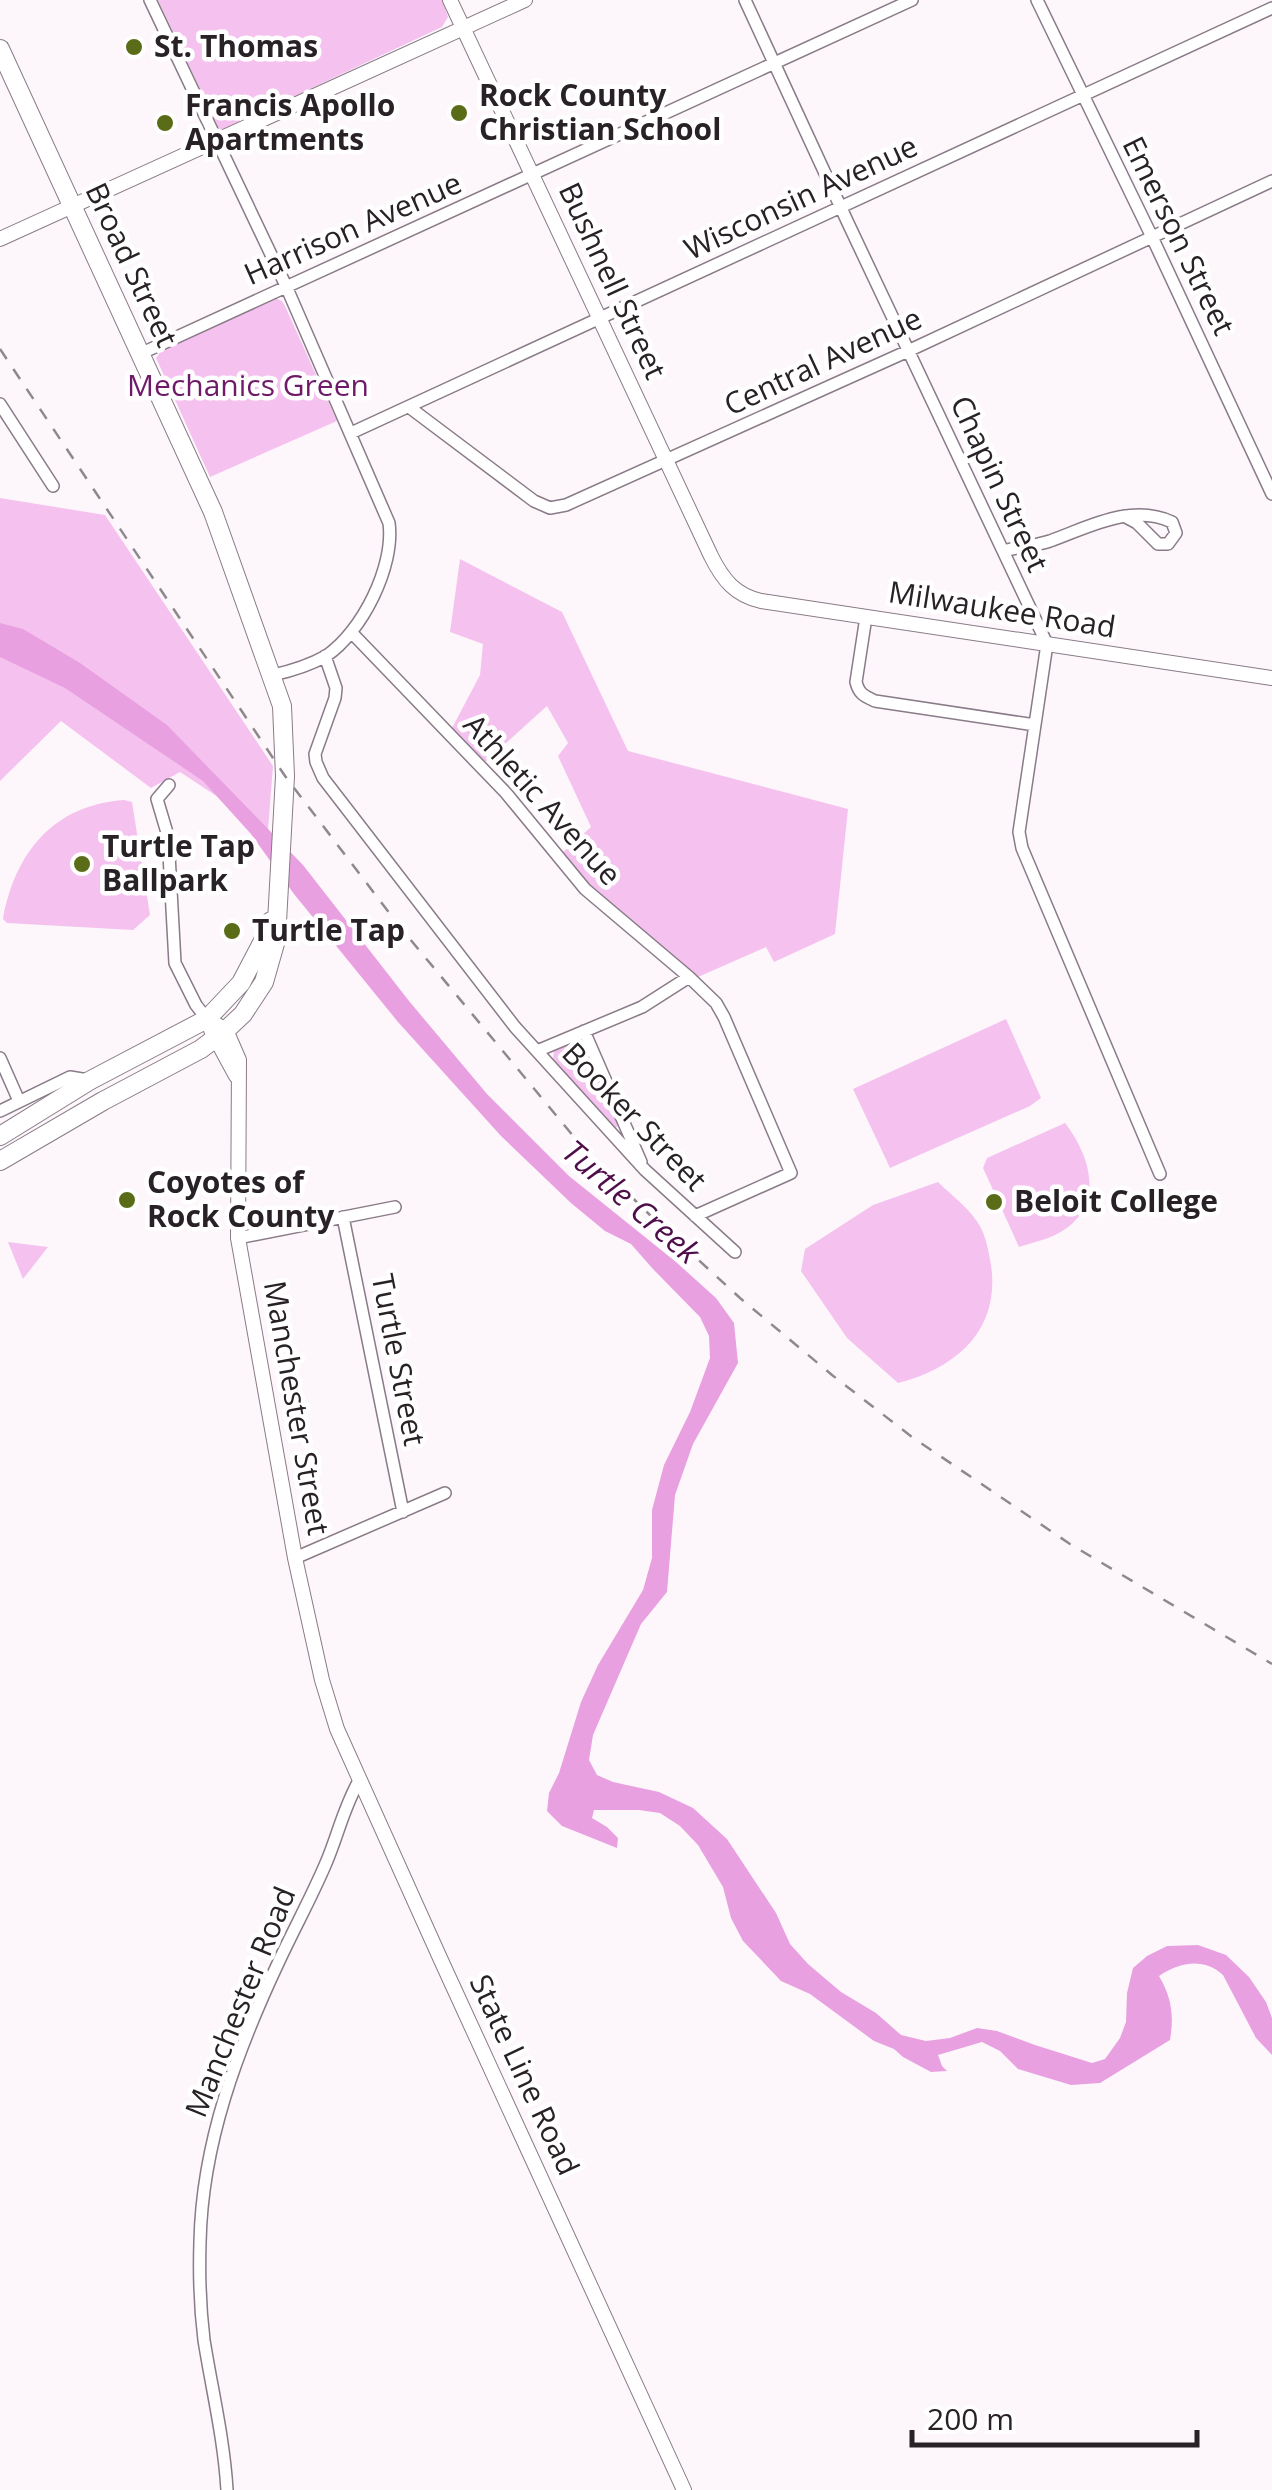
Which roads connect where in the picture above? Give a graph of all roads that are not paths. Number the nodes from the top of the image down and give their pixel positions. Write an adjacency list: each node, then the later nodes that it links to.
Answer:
1 (150, 0): 12 (street)
2 (450, 0): 8 (street, Bushnell Street)
3 (524, 0): 8 (street)
4 (745, 0): 10 (street, Chapin Street)
5 (912, 0): 10 (street, Harrison Avenue)
6 (1037, 0): 11 (street, Emerson Street)
7 (1272, 8): 11 (street, Wisconsin Avenue)
8 (463, 28): 12 (street); 13 (street, Bushnell Street)
9 (0, 49): 15 (main road, Broad Street)
10 (774, 64): 13 (street, Harrison Avenue); 16 (street, Chapin Street)
11 (1083, 96): 16 (street, Wisconsin Avenue); 17 (street, Emerson Street)
12 (218, 140): 15 (street); 19 (street)
13 (532, 175): 19 (street, Harrison Avenue); 20 (street, Bushnell Street)
14 (1272, 181): 17 (street, Central Avenue)
15 (73, 205): 18 (street); 22 (main road, Broad Street)
16 (840, 208): 20 (street, Wisconsin Avenue); 21 (street, Chapin Street)
17 (1152, 237): 21 (street, Central Avenue); 28 (street, Emerson Street)
18 (0, 239)
19 (286, 286): 22 (street, Harrison Avenue); 25 (street)
20 (600, 318): 24 (street, Wisconsin Avenue); 26 (street, Bushnell Street)
21 (908, 351): 26 (street, Central Avenue); 30 (street, Chapin Street)
22 (142, 352): 36 (main road, Broad Street)
23 (0, 404): 27 (street)
24 (409, 407): 25 (street, Wisconsin Avenue); 26 (street, Central Avenue)
25 (351, 433): 33 (street)
26 (666, 461): 31 (street, Bushnell Street)
27 (52, 486)
28 (1272, 494)
29 (1124, 516): 30 (street)
30 (1003, 552): 34 (street, Chapin Street)
31 (728, 584): 32 (street, Milwaukee Road)
32 (866, 616): 34 (street, Milwaukee Road); 38 (street)
33 (351, 632): 35 (street); 41 (street, Athletic Avenue)
34 (1047, 644): 37 (street, Milwaukee Road); 38 (street)
35 (325, 656): 36 (street); 45 (street)
36 (273, 675): 40 (main road, Broad Street)
37 (1272, 678)
38 (1034, 725): 53 (street)
39 (169, 785): 42 (street)
40 (278, 896): 42 (main road); 44 (main road)
41 (690, 977): 43 (street); 55 (street, Athletic Avenue)
42 (207, 1020): 44 (street, Manchester Street); 47 (main road)
43 (584, 1031): 45 (street); 52 (street)
44 (220, 1035): 51 (main road); 57 (street, Manchester Street)
45 (536, 1051): 52 (street, Booker Street)
46 (0, 1058): 48 (street)
47 (89, 1080): 48 (street); 50 (main road)
48 (19, 1101): 49 (street)
49 (0, 1111)
50 (0, 1136)
51 (0, 1161)
52 (645, 1170): 55 (street, Booker Street)
53 (1160, 1174)
54 (395, 1207): 56 (street)
55 (695, 1216): 58 (street)
56 (344, 1217): 57 (street); 60 (street, Turtle Street)
57 (238, 1238): 61 (street, Manchester Street)
58 (735, 1252)
59 (445, 1494): 60 (street)
60 (403, 1512): 61 (street)
61 (295, 1558): 62 (street, Manchester Street)
62 (322, 1680): 63 (street, State Line Road)
63 (360, 1779): 64 (street, Manchester Road); 65 (street, State Line Road)
64 (228, 2490)
65 (684, 2490)

